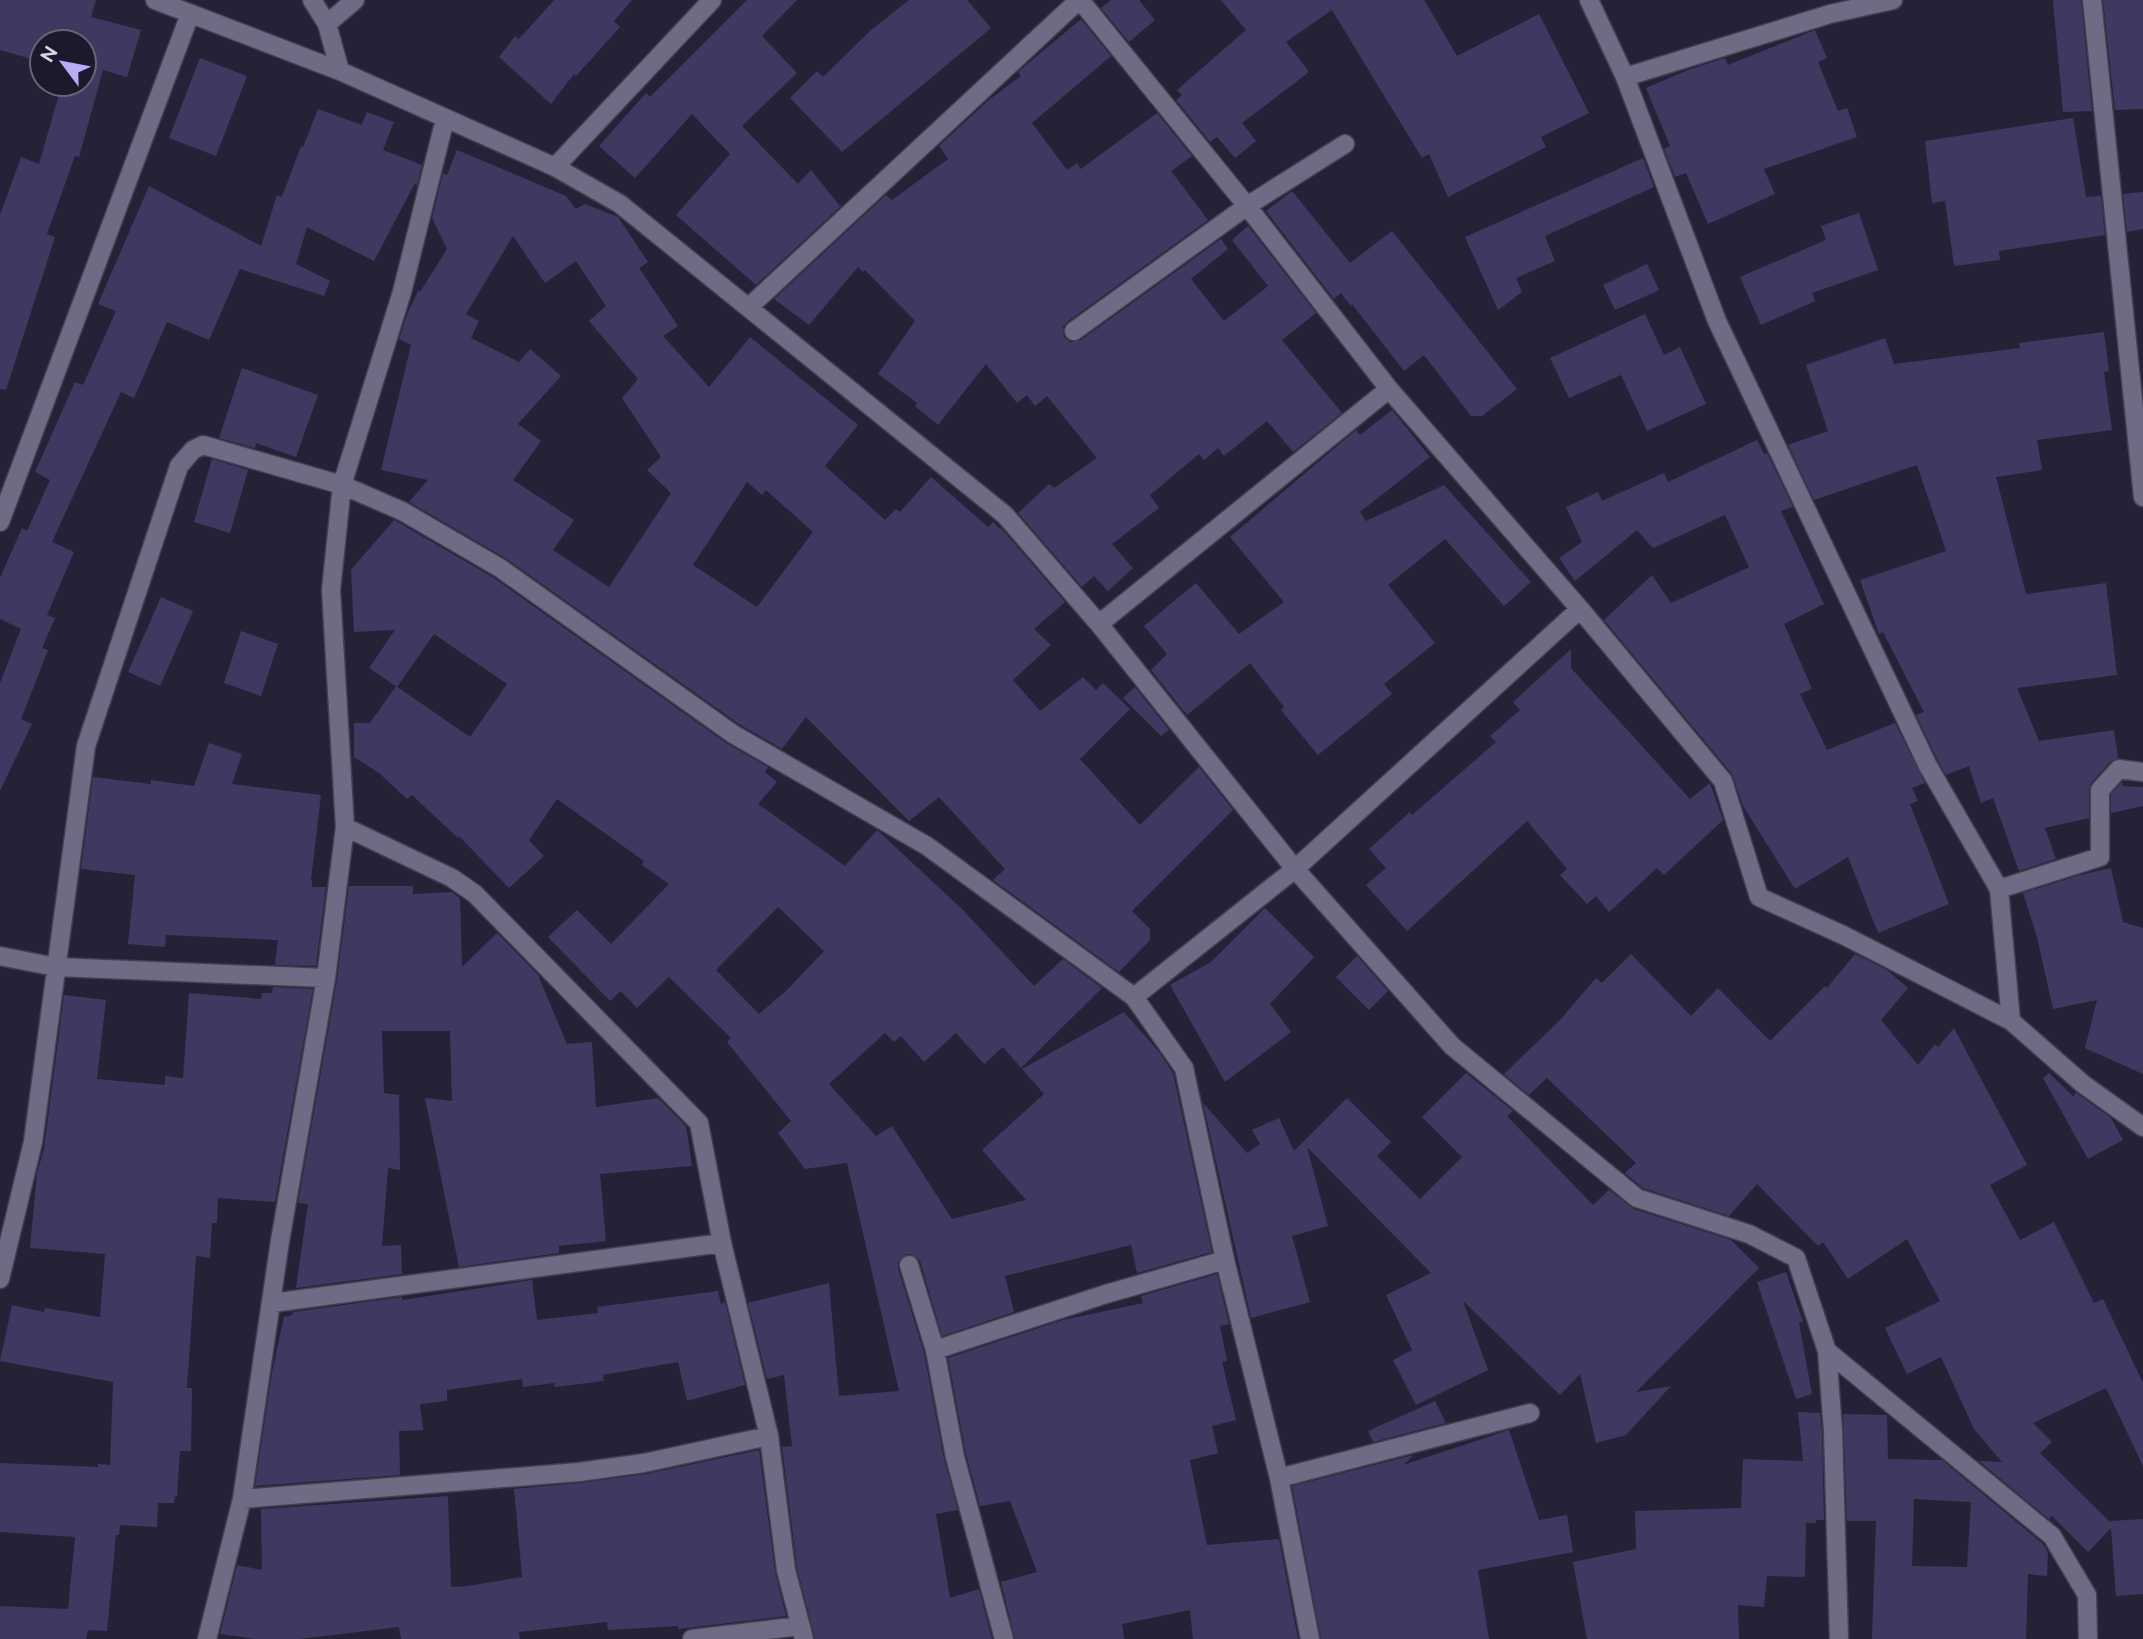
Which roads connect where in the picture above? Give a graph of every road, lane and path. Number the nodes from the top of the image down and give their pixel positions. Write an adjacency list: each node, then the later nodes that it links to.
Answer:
1 (155, 0): 10 (street)
2 (312, 0): 11 (street)
3 (355, 0): 11 (street)
4 (712, 0): 16 (street)
5 (1079, 0): 17 (street); 18 (street)
6 (1589, 0): 13 (street)
7 (1893, 0): 9 (street)
8 (2092, 0): 22 (street)
9 (1828, 7): 13 (street)
10 (190, 14): 12 (street); 23 (street)
11 (327, 24): 12 (street)
12 (340, 71): 14 (street)
13 (1625, 77): 29 (street)
14 (445, 119): 16 (street); 21 (street)
15 (1345, 144): 17 (street)
16 (555, 167): 18 (street)
17 (1247, 206): 19 (street); 20 (street)
18 (749, 307): 25 (street)
19 (1074, 331)
20 (1389, 389): 24 (street); 25 (street)
21 (342, 485): 27 (street); 31 (street); 33 (street)
22 (2143, 497)
23 (0, 522)
24 (1580, 608): 28 (street); 34 (street)
25 (1100, 624): 28 (street)
26 (2143, 772): 29 (street)
27 (345, 827): 32 (street); 37 (street)
28 (1295, 869): 33 (street); 43 (street)
29 (1999, 889): 34 (street)
30 (0, 956): 31 (street)
31 (56, 967): 32 (street); 36 (street)
32 (326, 978): 41 (street)
33 (1134, 997): 38 (street)
34 (2011, 1021): 35 (street)
35 (2143, 1127)
36 (7, 1214): 40 (street)
37 (722, 1243): 41 (street); 45 (street)
38 (1225, 1260): 42 (street); 46 (street)
39 (909, 1265): 42 (street)
40 (0, 1279)
41 (272, 1303): 47 (street)
42 (935, 1350): 51 (street)
43 (1827, 1351): 53 (street); 54 (street)
44 (1530, 1413): 46 (street)
45 (769, 1436): 47 (street); 48 (street)
46 (1279, 1478): 52 (street)
47 (242, 1499): 49 (street)
48 (802, 1632): 50 (street)
49 (207, 1639)
50 (691, 1639)
51 (1004, 1639)
52 (1310, 1639)
53 (1839, 1639)
54 (2088, 1639)

